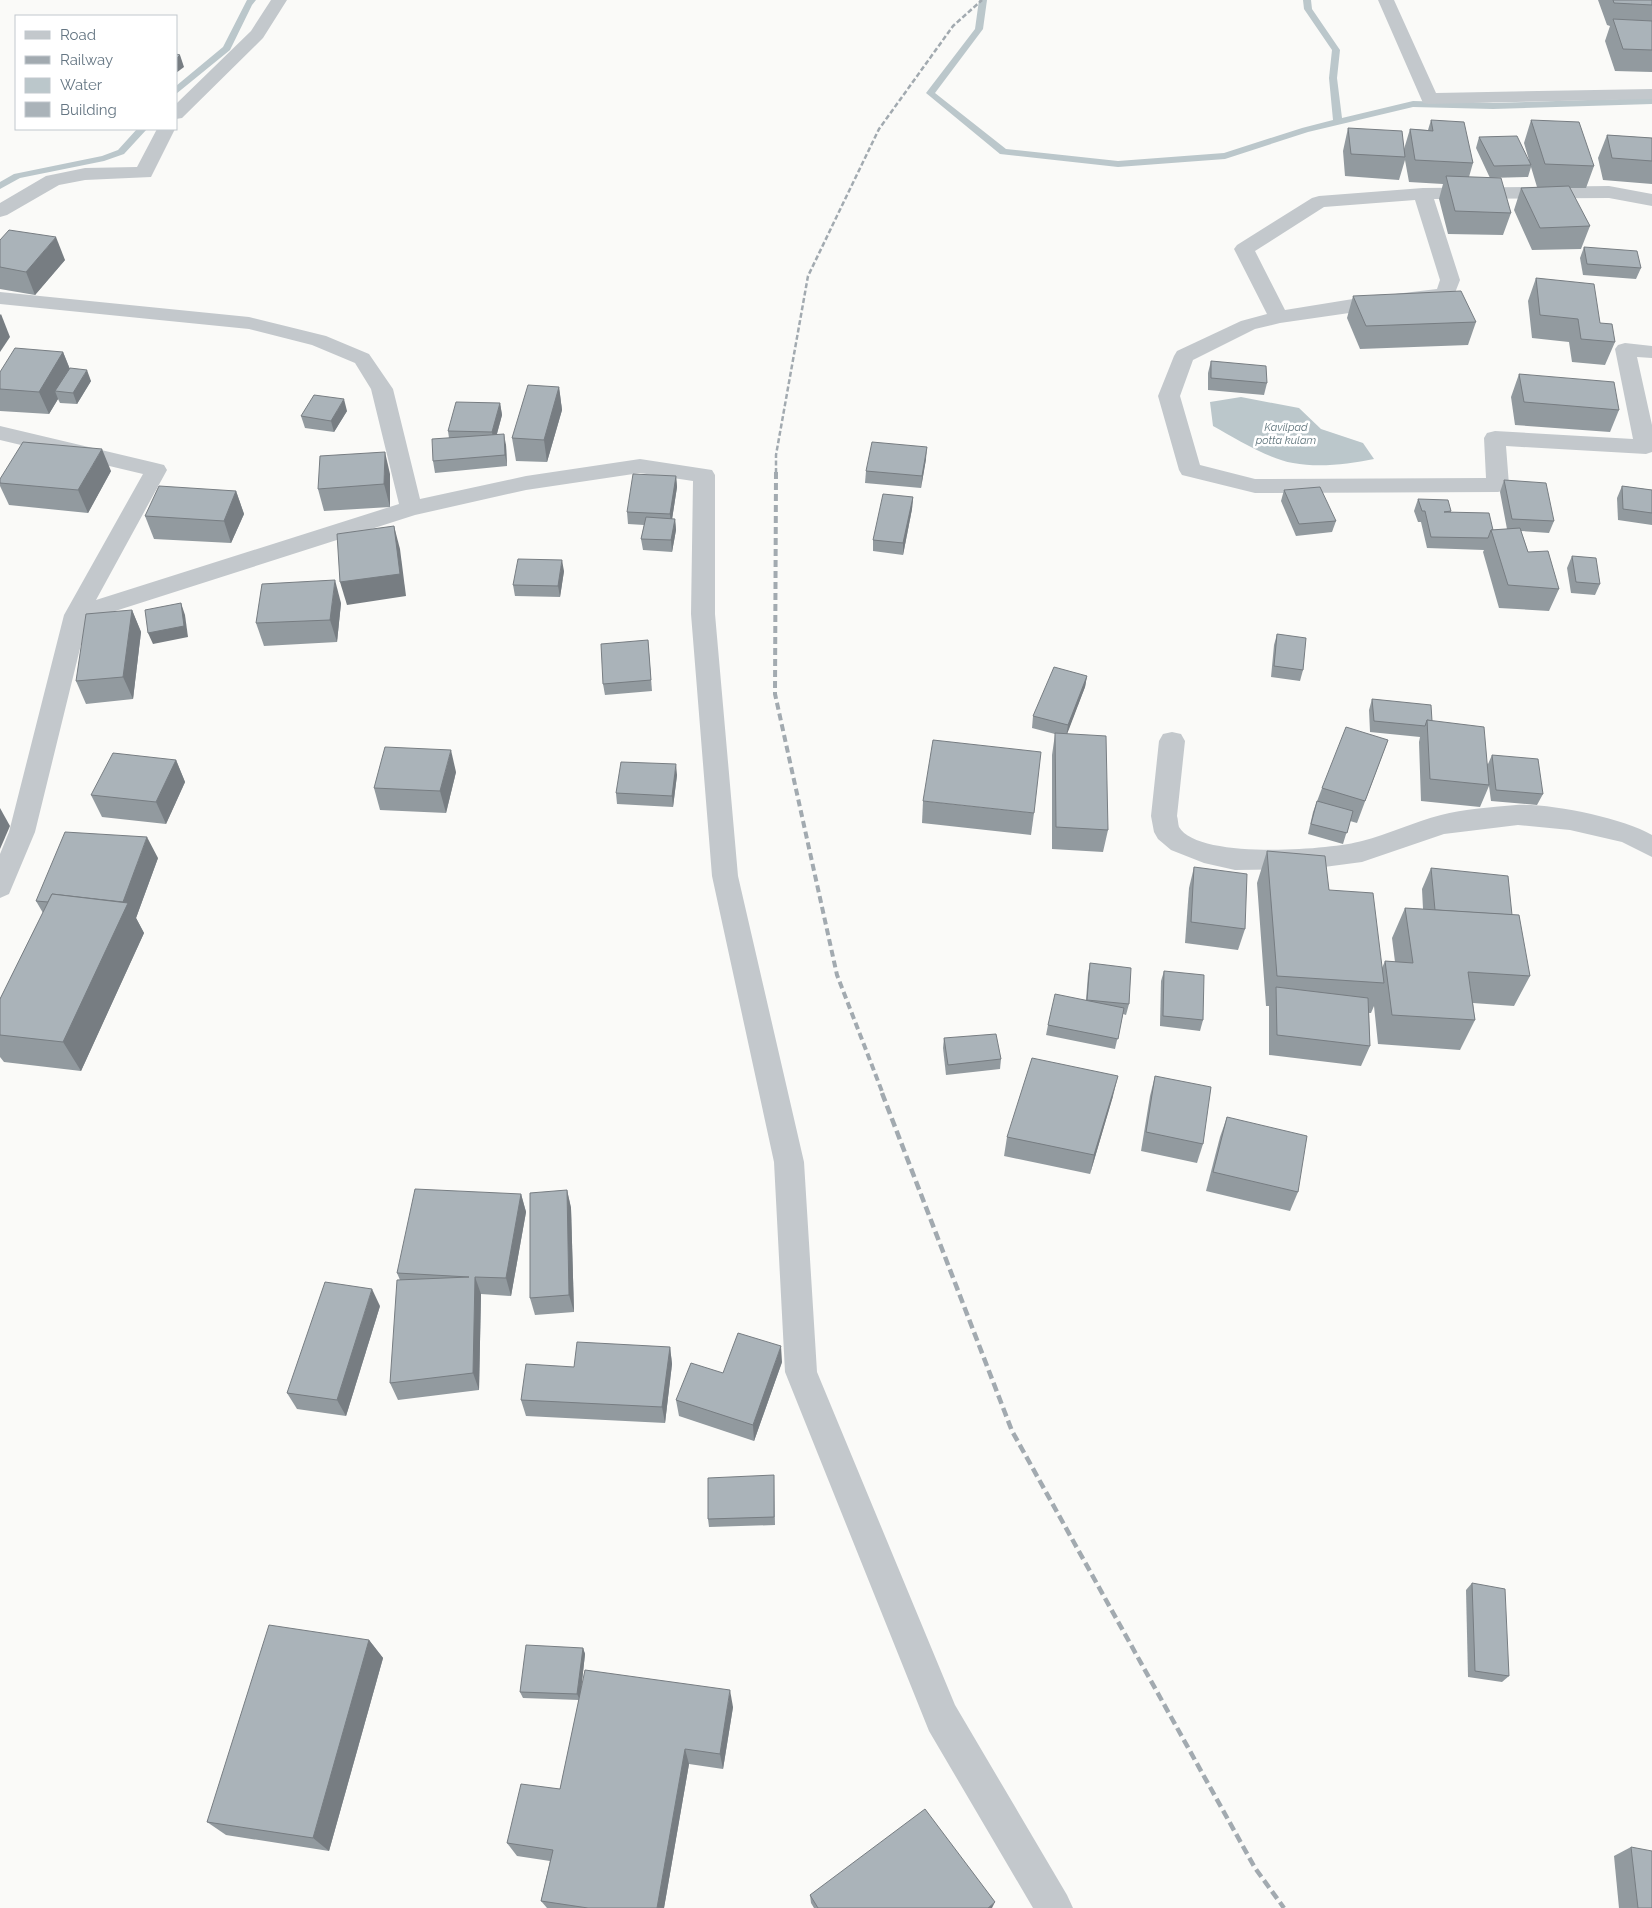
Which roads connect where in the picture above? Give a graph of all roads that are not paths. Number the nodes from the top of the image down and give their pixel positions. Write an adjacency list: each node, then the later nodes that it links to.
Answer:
1 (278, 0): 4 (street)
2 (1386, 0): 3 (street)
3 (1652, 94)
4 (178, 112)
5 (166, 130): 8 (street)
6 (1423, 194): 7 (street); 10 (street); 10 (street)
7 (1652, 200)
8 (0, 211)
9 (0, 298): 14 (street)
10 (1279, 317): 13 (street)
11 (1652, 352): 13 (street)
12 (0, 433): 15 (street)
13 (1649, 447)
14 (411, 508): 15 (street); 19 (street)
15 (76, 615): 18 (street)
16 (1172, 742): 17 (street)
17 (1652, 847)
18 (0, 887)
19 (1054, 1908)

